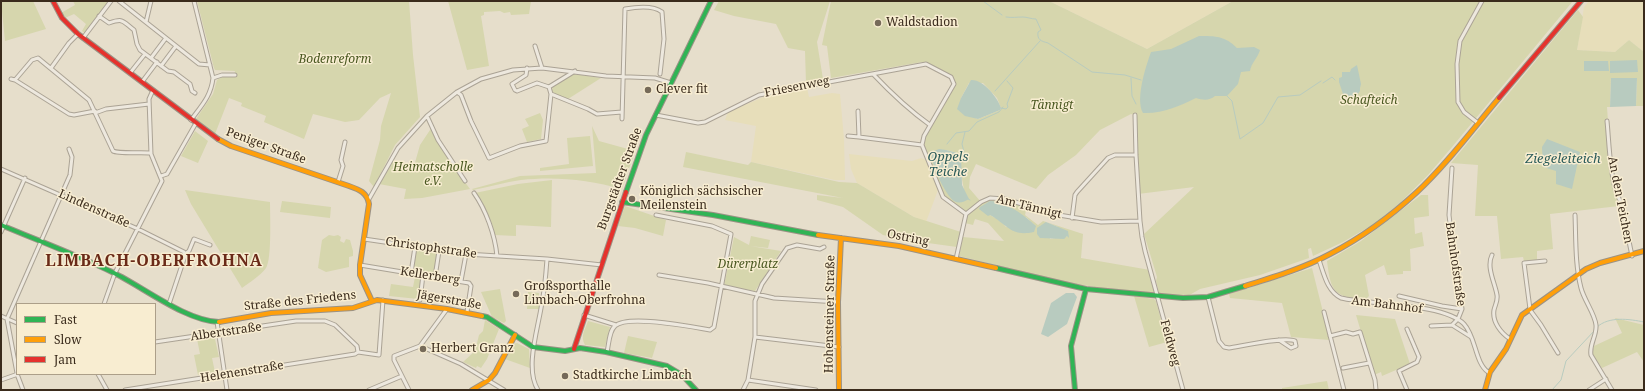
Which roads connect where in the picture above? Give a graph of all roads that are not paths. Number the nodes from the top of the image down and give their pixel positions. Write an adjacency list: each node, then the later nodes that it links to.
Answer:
1 (53, 1): 11 (main road, Peniger Straße)
2 (111, 1): 9 (street)
3 (119, 1): 10 (street)
4 (151, 1): 10 (street)
5 (194, 1): 19 (street)
6 (711, 1): 34 (main road, Burgstädter Straße)
7 (1482, 1): 51 (street)
8 (1581, 1): 51 (main road, Ostring)
9 (99, 16): 12 (street); 16 (street)
10 (146, 22): 13 (street)
11 (78, 34): 12 (main road, Peniger Straße); 21 (street)
12 (83, 38): 25 (main road, Peniger Straße)
13 (166, 38): 14 (street); 17 (street)
14 (176, 46): 19 (street); 20 (street)
15 (536, 46): 23 (street)
16 (145, 54): 17 (street); 25 (street)
17 (151, 58): 18 (street)
18 (157, 62): 20 (street); 33 (street)
19 (210, 65): 30 (street)
20 (161, 66): 38 (street)
21 (51, 68): 32 (street); 42 (street)
22 (527, 68): 23 (street); 35 (street); 37 (street)
23 (542, 68): 24 (street)
24 (575, 71): 29 (street); 35 (street)
25 (130, 73): 33 (main road, Peniger Straße)
26 (660, 74): 29 (street)
27 (873, 74): 44 (street, Friesenweg); 52 (street); 52 (street, Friesenweg)
28 (235, 75): 30 (street)
29 (623, 77): 34 (street); 43 (street)
30 (213, 78): 48 (street)
31 (10, 79): 32 (street)
32 (15, 80): 42 (street)
33 (142, 82): 36 (main road, Peniger Straße)
34 (671, 83): 44 (main road, Burgstädter Straße)
35 (549, 87): 39 (street)
36 (152, 90): 40 (street); 48 (main road, Peniger Straße)
37 (457, 92): 39 (street); 46 (street)
38 (195, 93)
39 (551, 94): 43 (street)
40 (149, 104): 42 (street); 58 (street)
41 (858, 111): 54 (street)
42 (95, 112): 58 (street)
43 (622, 112): 47 (street)
44 (656, 115): 69 (main road, Burgstädter Straße)
45 (1135, 115): 59 (street)
46 (427, 116): 64 (street); 68 (street)
47 (622, 119)
48 (191, 120): 50 (main road, Peniger Straße)
49 (1607, 121): 90 (street, An den Teichen)
50 (196, 123): 62 (street); 65 (main road, Peniger Straße)
51 (1478, 124): 93 (main road, Ostring)
52 (930, 125): 56 (street)
53 (848, 136): 54 (street)
54 (859, 137): 56 (street)
55 (345, 142): 65 (street)
56 (922, 145): 70 (street)
57 (69, 149): 67 (street)
58 (151, 153): 62 (street)
59 (1136, 155): 73 (street, Am Tännigt); 74 (street)
60 (1, 168): 63 (street, Lindenstraße)
61 (1452, 168): 118 (street, Bahnhofstraße)
62 (161, 176): 76 (street)
63 (25, 178): 67 (street, Lindenstraße); 75 (street)
64 (465, 181)
65 (338, 182): 68 (main road, Peniger Straße)
66 (474, 193): 89 (street)
67 (61, 194): 76 (street, Lindenstraße); 80 (street)
68 (369, 199): 79 (main road)
69 (622, 202): 78 (main road, Ostring); 96 (main road, Burgstädter Straße)
70 (966, 214): 73 (street, Am Tännigt); 92 (street)
71 (656, 215): 104 (street)
72 (1575, 215): 99 (street)
73 (1072, 218): 74 (street, Am Tännigt)
74 (1140, 221): 107 (street)
75 (2, 226): 77 (street); 80 (main road, Straße des Friedens)
76 (138, 229): 86 (street, Lindenstraße); 97 (street)
77 (1, 232)
78 (841, 238): 92 (main road, Ostring); 113 (main road, Hohensteiner Straße)
79 (364, 239): 82 (street, Christophstraße); 95 (main road)
80 (40, 242): 97 (main road, Straße des Friedens); 126 (street)
81 (210, 245): 86 (street)
82 (415, 247): 84 (street, Christophstraße); 98 (street)
83 (824, 247): 106 (street)
84 (439, 251): 87 (street, Christophstraße); 102 (street)
85 (1644, 251): 90 (main road)
86 (185, 254): 115 (street)
87 (466, 254): 89 (street, Christophstraße); 103 (street)
88 (1492, 255): 140 (street)
89 (497, 256): 91 (street, Christophstraße)
90 (1632, 256): 99 (main road)
91 (547, 259): 96 (street, Christophstraße); 144 (street)
92 (956, 259): 105 (main road, Ostring)
93 (1319, 260): 109 (main road, Ostring); 120 (street, Am Bahnhof)
94 (1545, 261): 119 (street)
95 (360, 265): 98 (street, Kellerberg); 112 (main road)
96 (602, 265): 123 (main road, Burgstädter Straße)
97 (115, 273): 114 (street); 115 (main road, Straße des Friedens)
98 (411, 273): 100 (street, Kellerberg)
99 (1579, 273): 119 (main road); 159 (street)
100 (423, 275): 102 (street, Kellerberg); 111 (street)
101 (659, 275): 104 (street)
102 (435, 277): 103 (street, Kellerberg)
103 (461, 281): 121 (street, Kellerberg)
104 (722, 287): 106 (street); 131 (street)
105 (1086, 289): 107 (main road, Ostring); 176 (main road)
106 (757, 295): 113 (street); 138 (street)
107 (1158, 296): 109 (main road, Ostring); 177 (street, Feldweg)
108 (1399, 296): 116 (street, Am Bahnhof)
109 (1208, 297): 141 (street)
110 (383, 300): 112 (main road, Straße des Friedens); 117 (main road, Jägerstraße); 147 (street)
111 (420, 300)
112 (372, 301): 129 (main road, Straße des Friedens)
113 (838, 302): 145 (main road, Hohensteiner Straße)
114 (104, 303)
115 (169, 304): 129 (main road, Straße des Friedens)
116 (1432, 304): 118 (street, Am Bahnhof); 120 (street, Am Bahnhof)
117 (447, 309): 121 (main road, Jägerstraße); 143 (street)
118 (1462, 309): 127 (street, Bahnhofstraße)
119 (1530, 309): 140 (main road); 149 (street)
120 (1432, 310): 127 (street, Am Bahnhof)
121 (467, 312): 136 (main road, Jägerstraße)
122 (1324, 312): 137 (street)
123 (584, 315): 131 (street); 146 (main road, Burgstädter Straße)
124 (1, 316): 126 (street)
125 (295, 317): 128 (street)
126 (7, 319): 130 (street); 151 (street)
127 (1458, 319): 132 (street); 139 (street, Bahnhofstraße)
128 (296, 321): 135 (street, Albertstraße); 147 (street, Albertstraße)
129 (217, 322): 135 (street)
130 (16, 323)
131 (616, 325): 148 (street)
132 (1452, 325): 133 (street, Am Bahnhof); 139 (street)
133 (1431, 326)
134 (1408, 329): 180 (street)
135 (218, 333): 142 (street, Albertstraße); 154 (street)
136 (515, 335): 144 (main road, Jägerstraße); 161 (main road)
137 (1330, 336): 150 (street); 178 (street)
138 (755, 337): 145 (street); 162 (street)
139 (1472, 338): 153 (street, Bahnhofstraße)
140 (1510, 339): 153 (main road)
141 (1279, 340): 141 (street)
142 (156, 342)
143 (420, 346): 158 (street); 161 (street)
144 (533, 347): 146 (main road, Jägerstraße); 171 (street)
145 (839, 347): 175 (main road, Hohensteiner Straße)
146 (574, 349): 148 (main road, Jägerstraße)
147 (358, 352): 154 (street, Helenenstraße)
148 (607, 352): 172 (main road, Jägerstraße)
149 (1558, 353)
150 (1369, 363): 152 (street); 179 (street)
151 (16, 364)
152 (1343, 368)
153 (1488, 372): 181 (main road)
154 (224, 374): 165 (street, Helenenstraße); 166 (street)
155 (16, 375): 160 (street)
156 (18, 375): 163 (street)
157 (99, 375): 164 (street)
158 (402, 376): 167 (street); 168 (street)
159 (1606, 379): 182 (street); 183 (street)
160 (1, 380)
161 (489, 380): 169 (main road); 170 (street)
162 (748, 380): 173 (street); 174 (street)
163 (23, 390)
164 (107, 390)
165 (125, 390)
166 (228, 390)
167 (369, 390)
168 (408, 390)
169 (472, 390)
170 (504, 390)
171 (538, 390)
172 (696, 390)
173 (743, 390)
174 (816, 390)
175 (839, 390)
176 (1075, 390)
177 (1183, 390)
178 (1344, 390)
179 (1376, 390)
180 (1407, 390)
181 (1485, 390)
182 (1589, 390)
183 (1612, 390)

